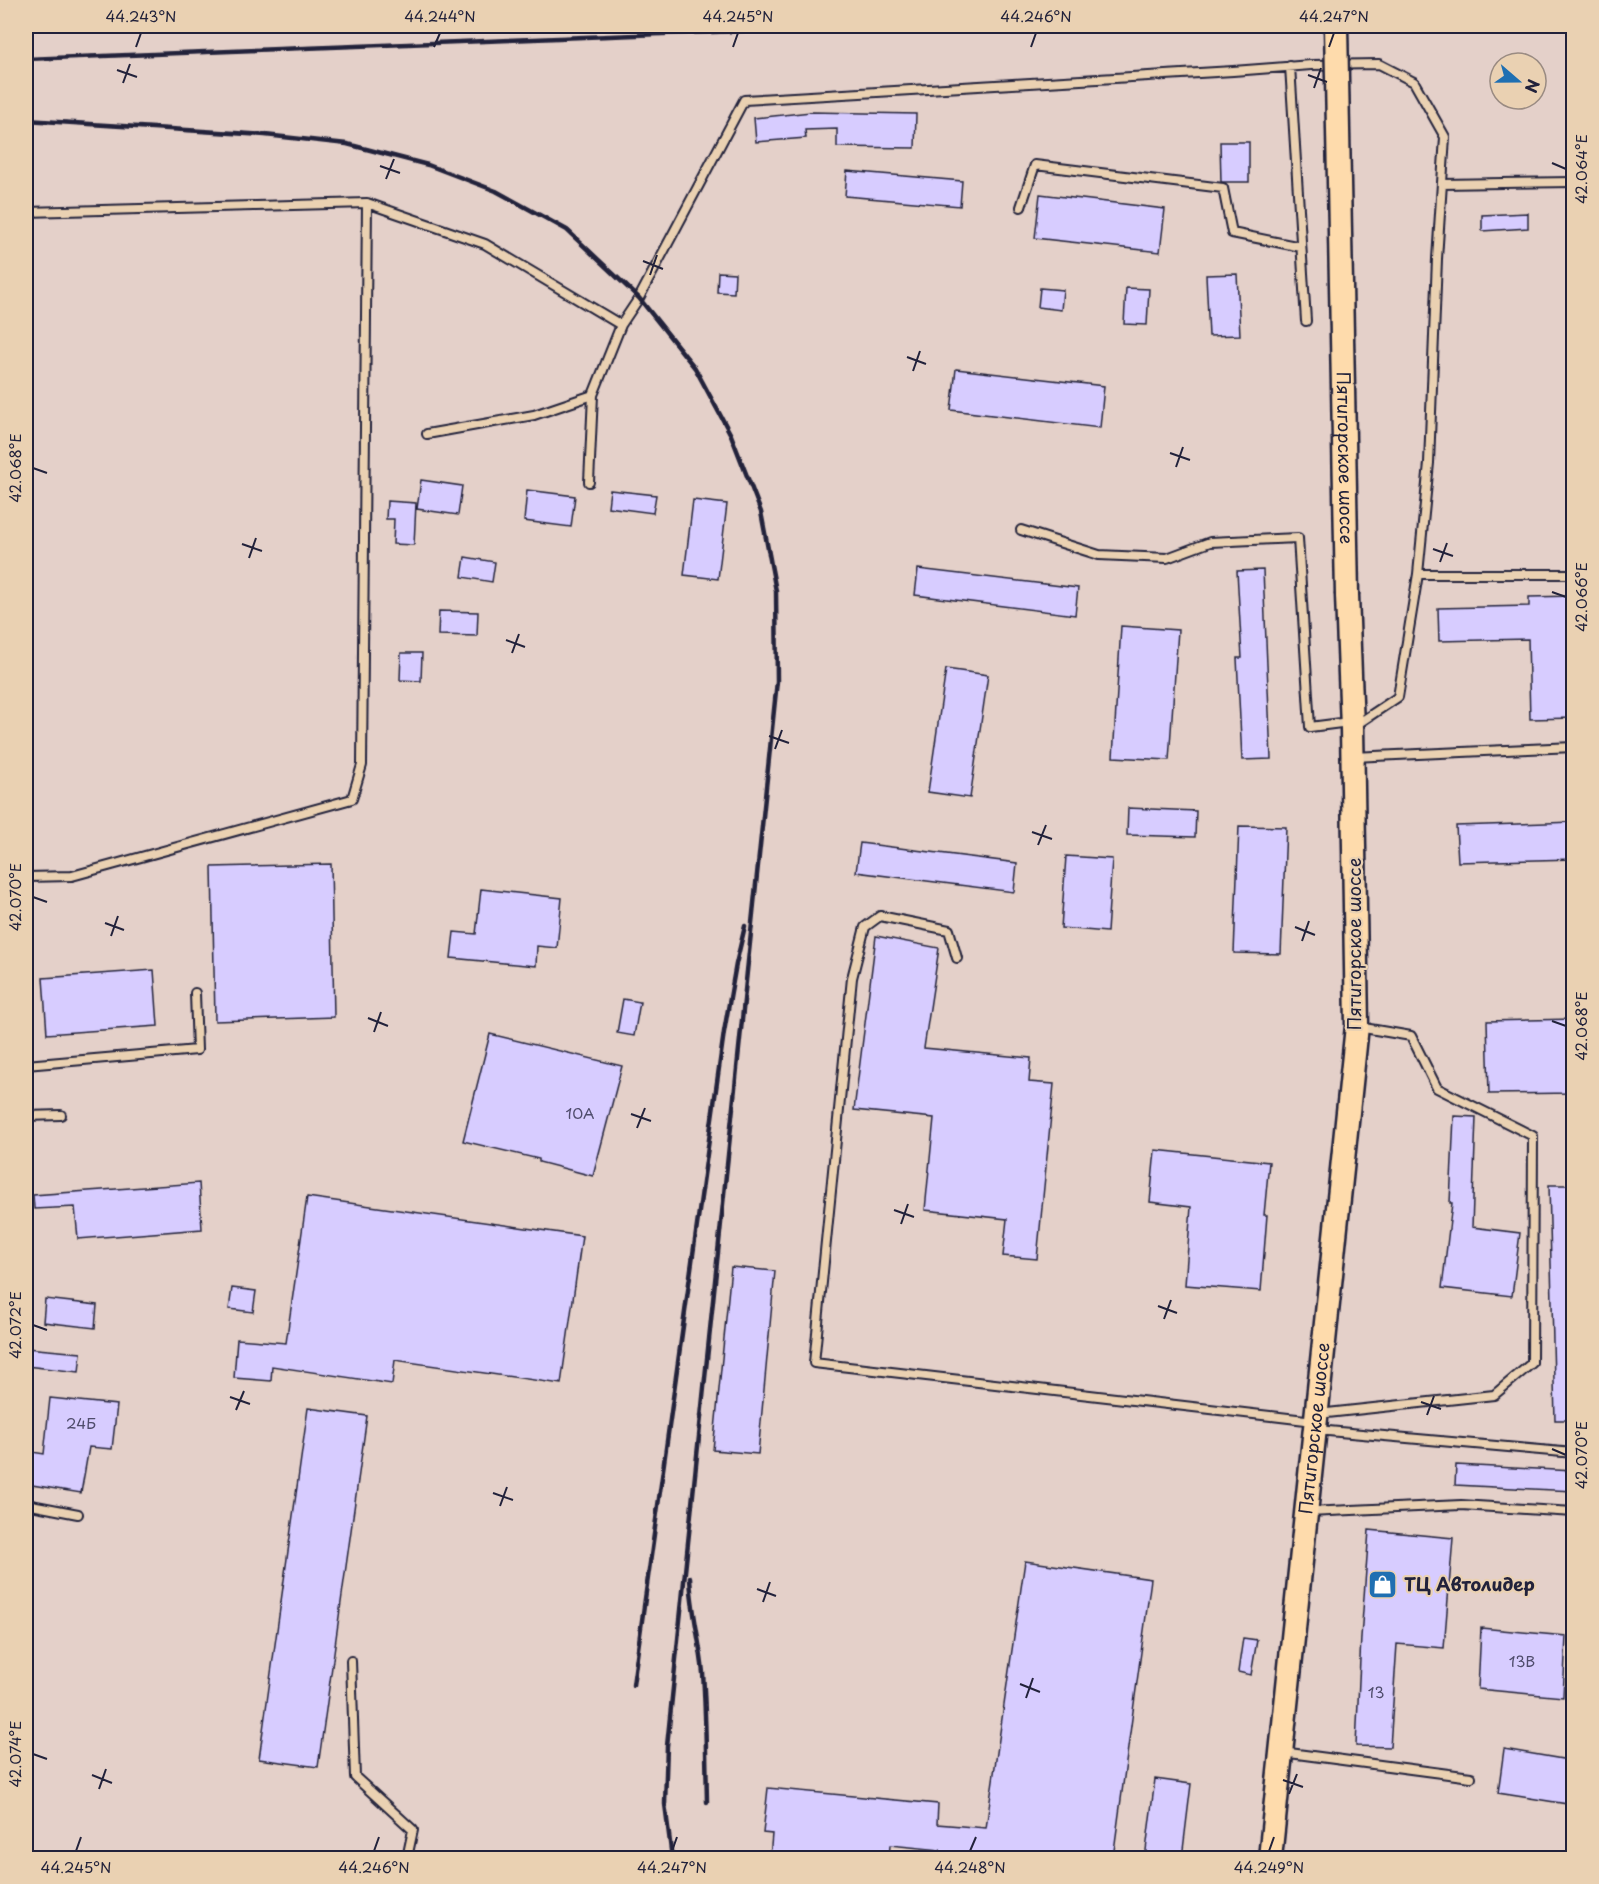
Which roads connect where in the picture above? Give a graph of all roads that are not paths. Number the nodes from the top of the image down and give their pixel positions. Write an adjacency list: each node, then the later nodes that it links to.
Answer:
1 (1336, 26): 17 (main road, Пятигорское шоссе, bridge)
2 (1290, 66): 4 (lane); 8 (lane); 10 (lane)
3 (1574, 182): 4 (lane)
4 (1442, 184): 15 (lane)
5 (367, 203): 7 (lane); 10 (lane); 20 (lane)
6 (1021, 207): 8 (lane)
7 (26, 212)
8 (1301, 247): 9 (lane)
9 (1306, 321)
10 (621, 325): 11 (lane)
11 (594, 395): 12 (lane); 13 (lane)
12 (426, 434)
13 (589, 482)
14 (1021, 530): 17 (lane)
15 (1418, 574): 16 (lane); 17 (lane)
16 (1574, 574)
17 (1351, 725): 19 (main road, Пятигорское шоссе)
18 (1574, 747): 19 (lane)
19 (1352, 757): 23 (main road, Пятигорское шоссе)
20 (26, 877)
21 (957, 958): 27 (lane)
22 (195, 993): 24 (lane)
23 (1357, 1026): 27 (main road, Пятигорское шоссе); 27 (lane)
24 (26, 1065)
25 (61, 1115): 26 (lane)
26 (26, 1116)
27 (1316, 1422): 28 (lane); 30 (main road, Пятигорское шоссе)
28 (1574, 1453)
29 (26, 1504): 32 (lane)
30 (1306, 1512): 31 (lane); 34 (main road, Пятигорское шоссе)
31 (1574, 1512)
32 (78, 1514)
33 (351, 1661): 36 (lane)
34 (1281, 1752): 35 (lane); 37 (main road, Пятигорское шоссе)
35 (1471, 1777)
36 (407, 1858)
37 (1270, 1858)

